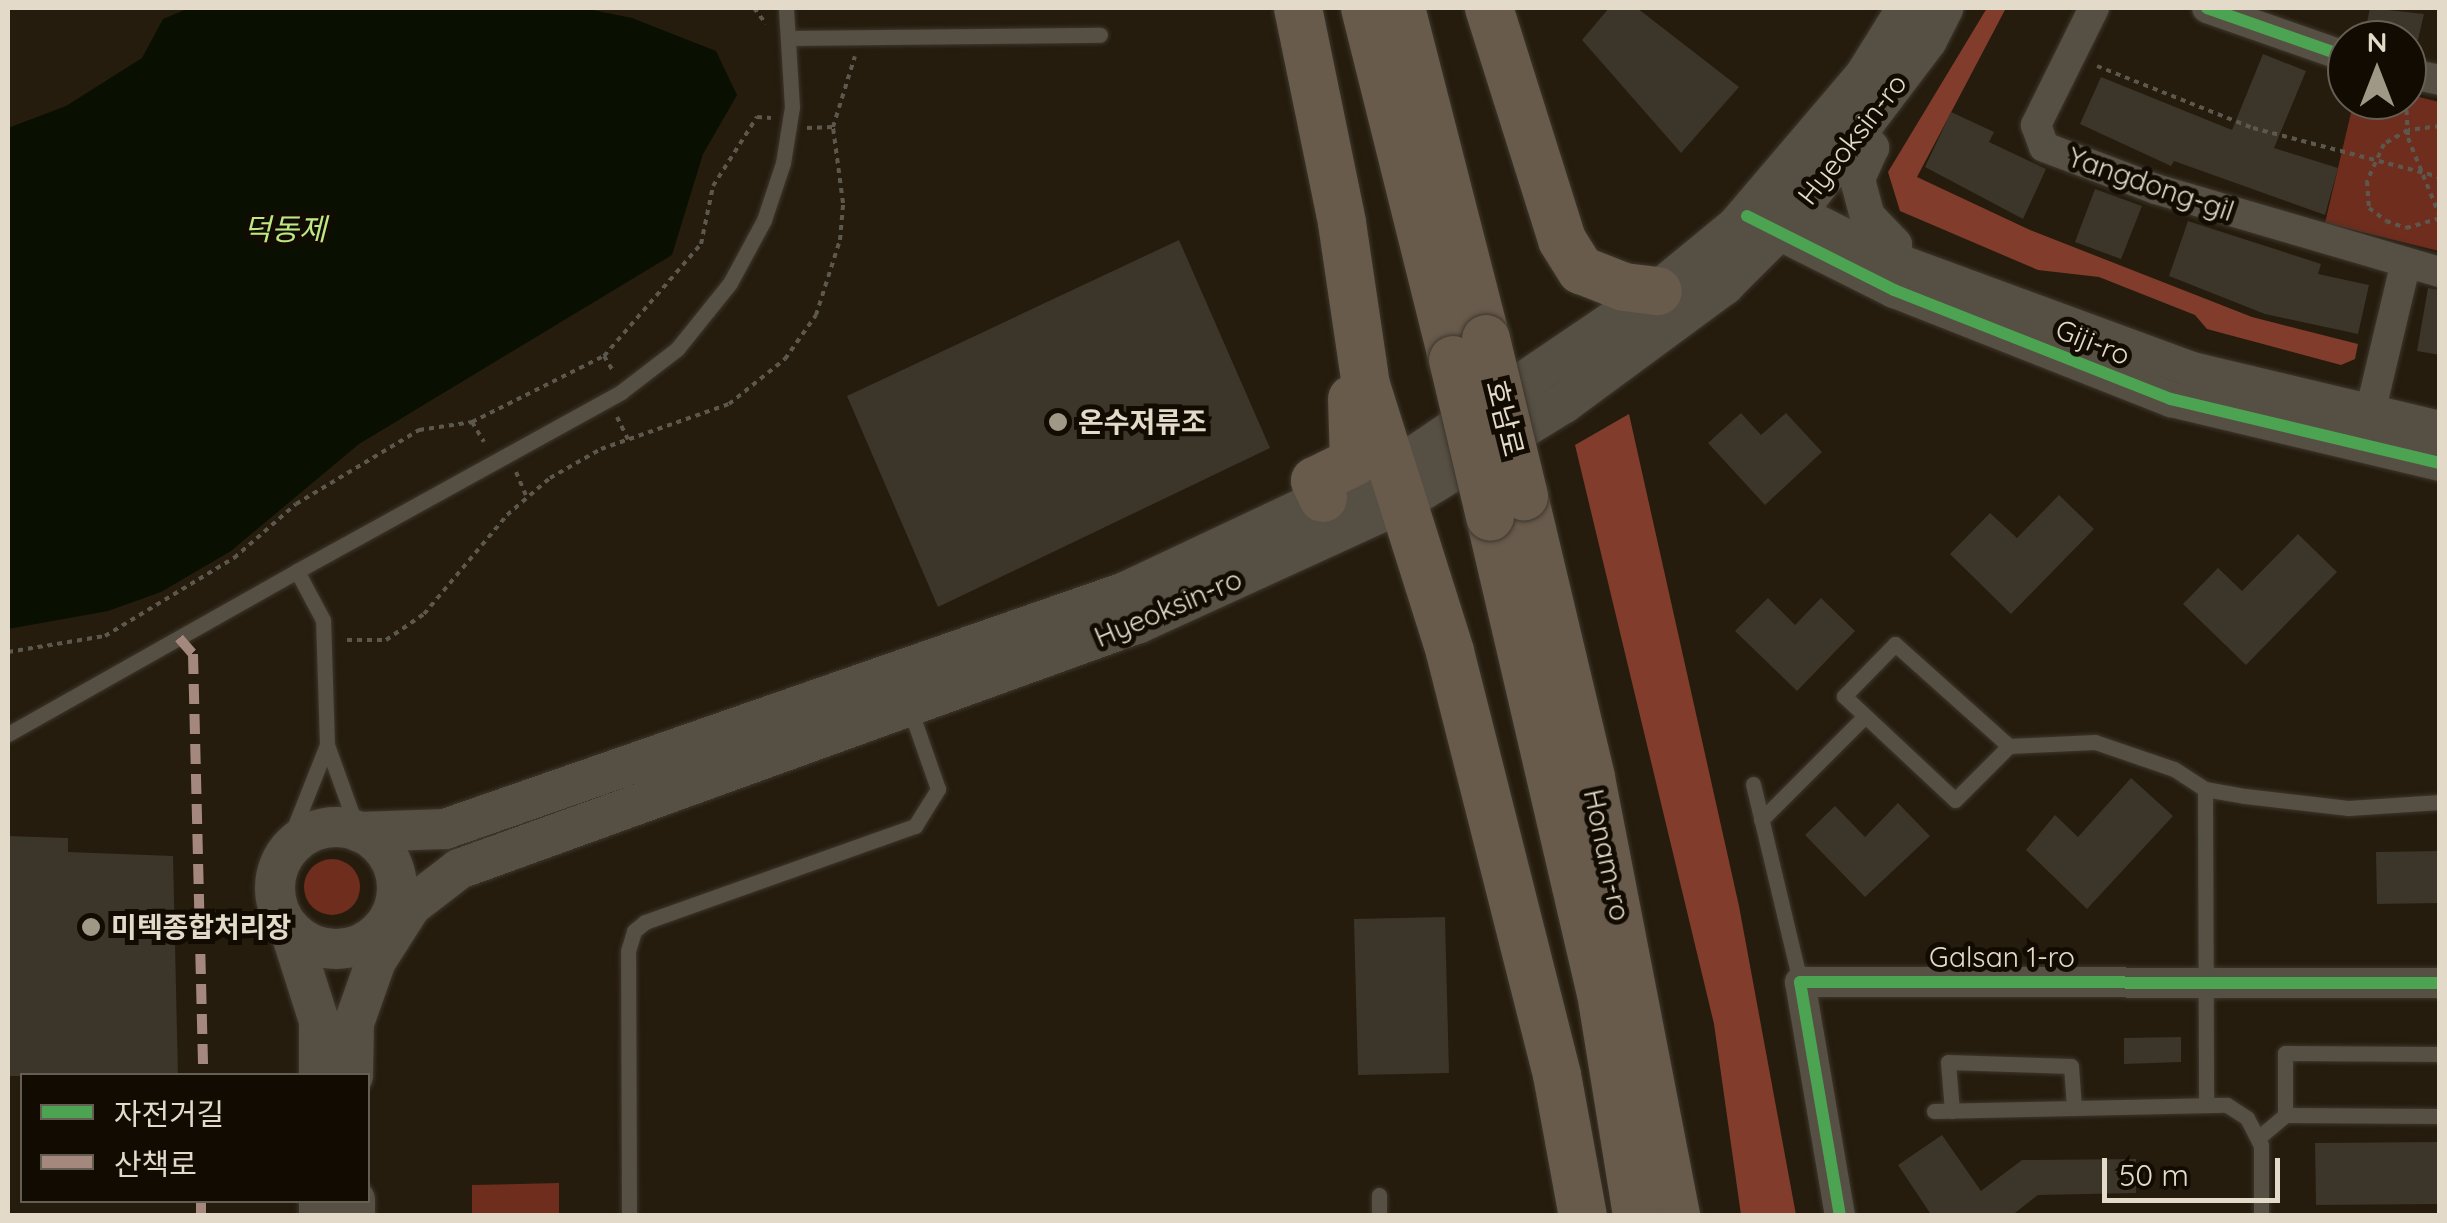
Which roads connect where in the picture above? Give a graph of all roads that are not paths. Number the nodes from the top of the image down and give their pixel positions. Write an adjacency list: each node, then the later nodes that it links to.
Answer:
1 (786, 8): 11 (lane)
2 (1298, 8): 22 (highway)
3 (1365, 8): 21 (highway)
4 (1402, 8): 21 (highway)
5 (1489, 8): 20 (highway)
6 (1907, 8): 14 (main road, Hyeoksin-ro)
7 (1943, 8): 13 (main road, Hyeoksin-ro)
8 (2094, 8): 18 (street, Yangdong-gil)
9 (2206, 8): 12 (street)
10 (1100, 35): 11 (lane)
11 (792, 38): 29 (lane)
12 (2327, 50)
13 (1859, 134): 14 (main road, Hyeoksin-ro); 15 (street)
14 (1772, 214): 15 (street, Giji-ro); 16 (street, Giji-ro); 17 (main road, Hyeoksin-ro); 20 (main road, Hyeoksin-ro)
15 (1887, 257): 23 (street, Giji-ro)
16 (1828, 258): 17 (street); 25 (street, Giji-ro)
17 (1744, 264): 26 (main road, Hyeoksin-ro)
18 (2405, 266): 19 (street, Yangdong-gil); 23 (street)
19 (2440, 272)
20 (1658, 290): 26 (main road, Hyeoksin-ro)
21 (1470, 350): 28 (highway, 호남로, bridge)
22 (1366, 385): 26 (highway); 27 (highway)
23 (2370, 413): 24 (street, Giji-ro)
24 (2440, 428)
25 (2440, 462)
26 (1396, 485): 27 (main road, Hyeoksin-ro); 30 (main road, Hyeoksin-ro); 59 (highway)
27 (1324, 498): 30 (main road, Hyeoksin-ro)
28 (1507, 506): 60 (highway, Honam-ro); 61 (highway, Honam-ro)
29 (298, 571): 32 (lane); 33 (lane)
30 (903, 691): 39 (main road, Hyeoksin-ro); 41 (main road, Hyeoksin-ro); 57 (lane)
31 (1864, 718): 34 (lane); 34 (lane); 38 (lane)
32 (8, 734)
33 (327, 745): 39 (lane); 40 (lane)
34 (2009, 746): 36 (lane)
35 (1753, 784): 38 (lane)
36 (2204, 789): 37 (lane); 44 (lane)
37 (2440, 802)
38 (1762, 820): 43 (lane)
39 (358, 832): 40 (main road, Hyeoksin-ro); 41 (main road)
40 (283, 856): 42 (main road)
41 (393, 922): 42 (main road, Hyeoksin-ro); 48 (main road)
42 (290, 927): 47 (main road)
43 (1800, 982): 44 (street, Galsan 1-ro); 62 (street)
44 (2204, 983): 45 (street, Galsan 1-ro); 49 (lane)
45 (2440, 983)
46 (2440, 1054): 53 (lane)
47 (319, 1073)
48 (352, 1073)
49 (2206, 1105): 50 (lane); 55 (lane)
50 (2074, 1108): 51 (lane); 51 (lane)
51 (1952, 1110): 52 (lane)
52 (1934, 1111)
53 (2285, 1115): 54 (lane); 55 (lane)
54 (2440, 1116)
55 (2258, 1138): 63 (lane)
56 (1380, 1195): 58 (lane)
57 (630, 1216)
58 (1379, 1216)
59 (1582, 1216)
60 (1637, 1216)
61 (1676, 1216)
62 (1840, 1216)
63 (2261, 1216)

